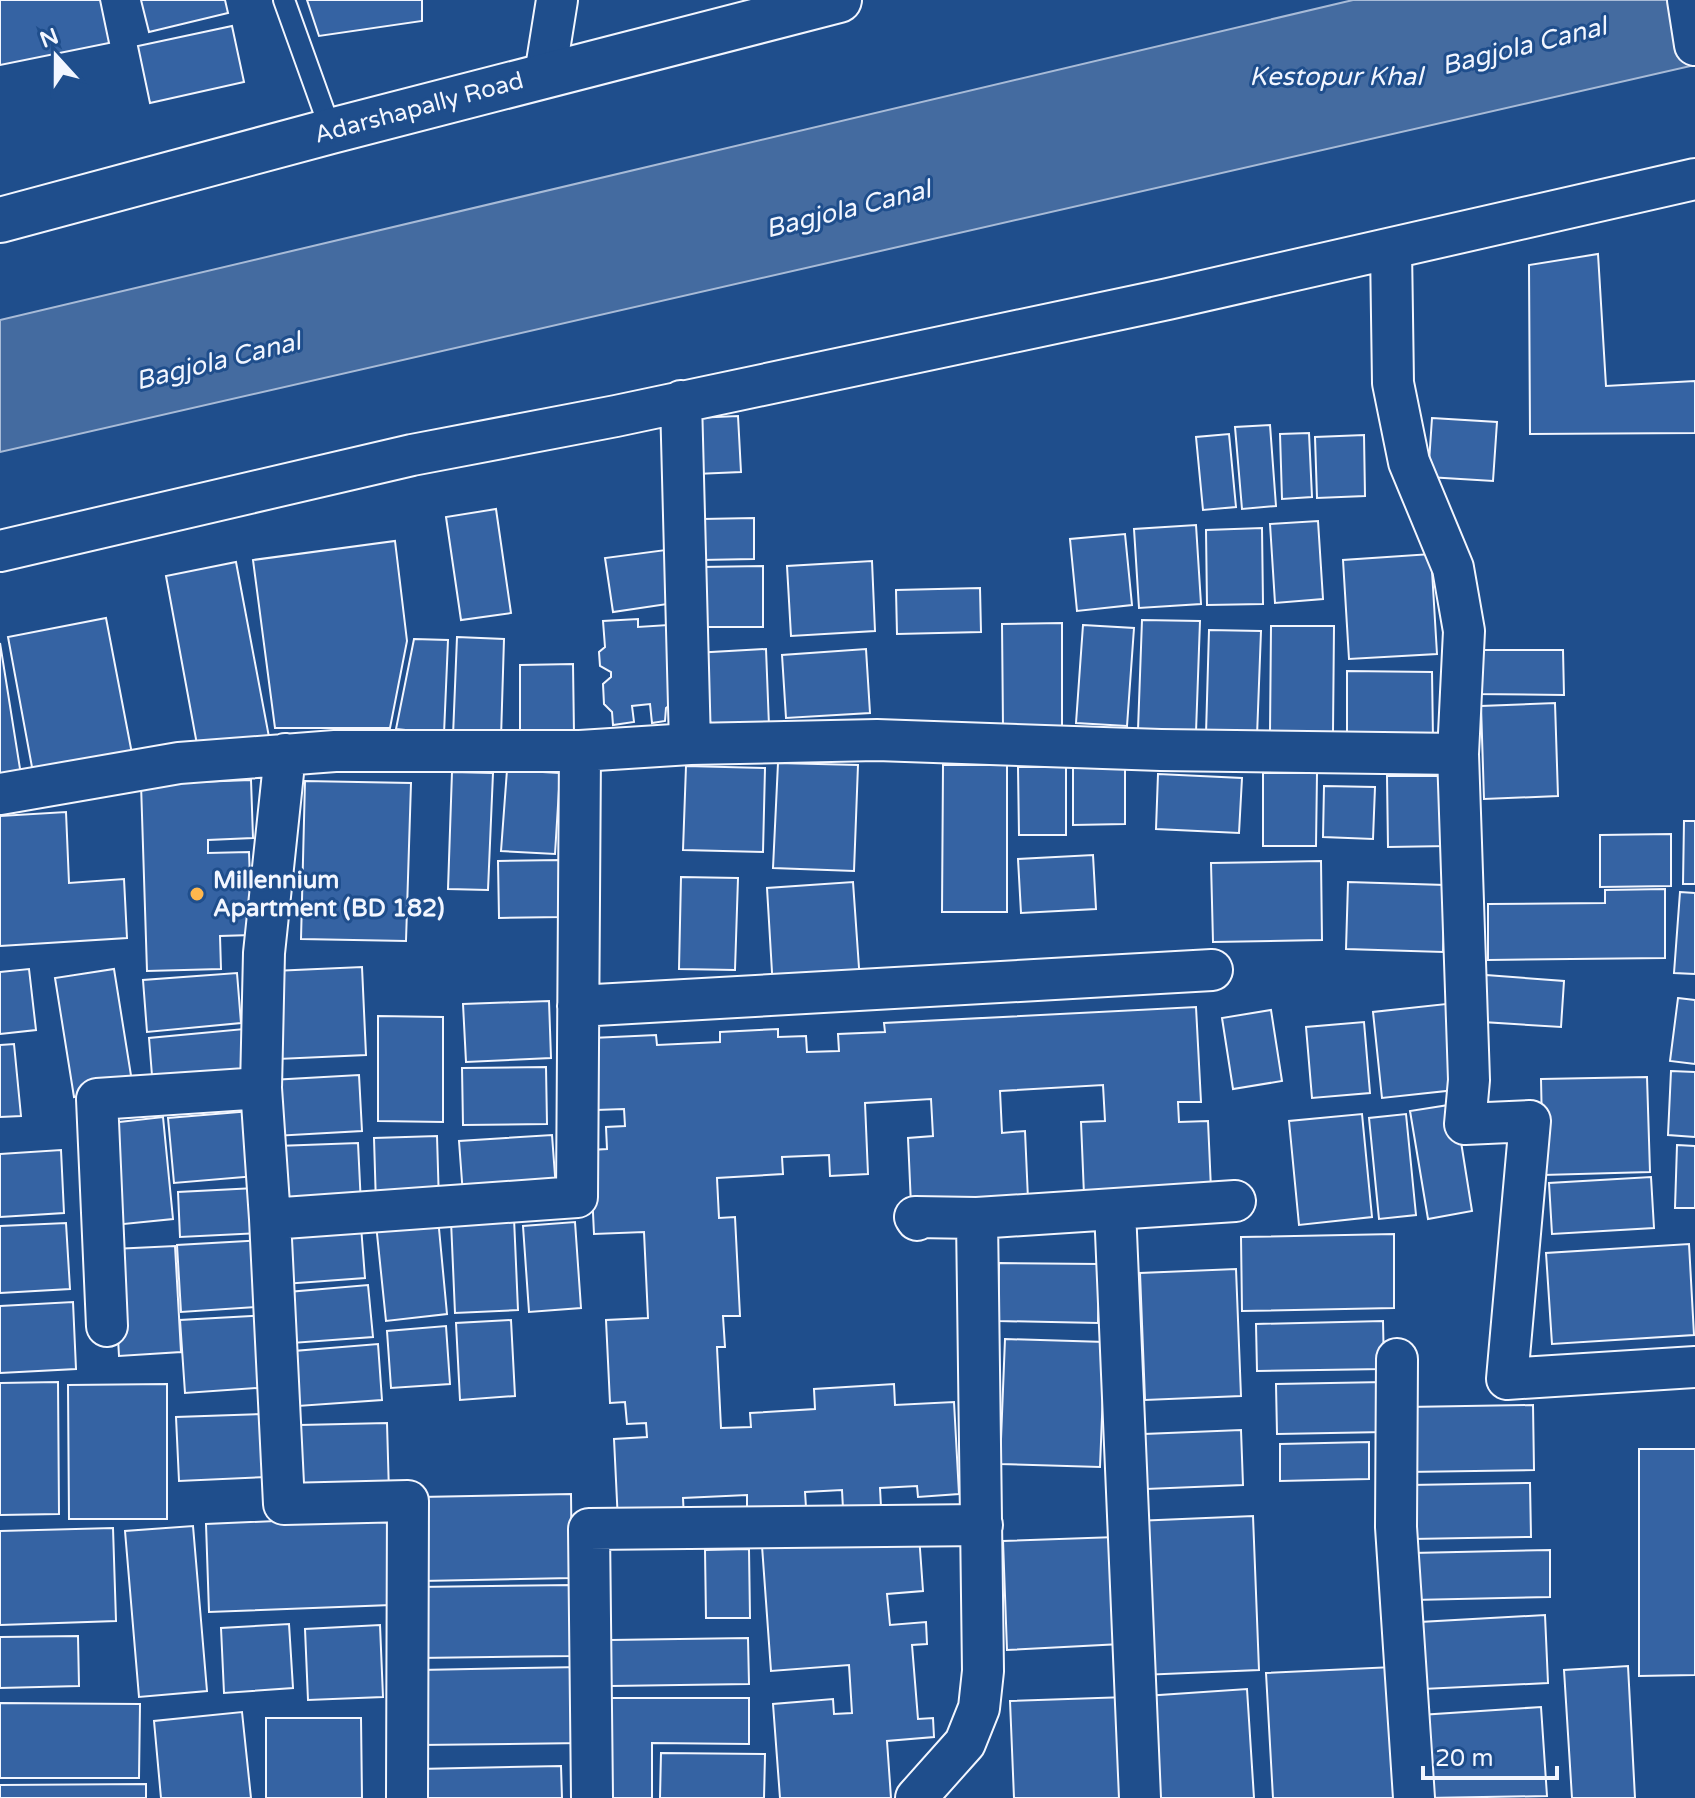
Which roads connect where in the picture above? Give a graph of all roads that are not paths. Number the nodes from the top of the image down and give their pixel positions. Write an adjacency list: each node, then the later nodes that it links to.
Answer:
1 (284, 0): 8 (lane)
2 (557, 0): 7 (street)
3 (839, 0): 7 (street, Adarshapally Road)
4 (1688, 0): 5 (street)
5 (1694, 39): 6 (street)
6 (1695, 45)
7 (545, 75): 8 (street, Adarshapally Road)
8 (331, 131): 10 (street, Adarshapally Road)
9 (1695, 179): 11 (street)
10 (0, 220)
11 (1391, 249): 12 (street); 17 (street)
12 (681, 401): 13 (street); 14 (street)
13 (0, 551)
14 (690, 744): 15 (street); 17 (street)
15 (580, 751): 16 (street); 20 (street)
16 (285, 754): 18 (street); 21 (street)
17 (1458, 754): 29 (street)
18 (0, 794)
19 (1212, 970): 20 (street)
20 (578, 1006): 25 (street)
21 (261, 1088): 25 (street); 27 (street)
22 (1235, 1201): 23 (street)
23 (1115, 1209): 24 (street); 34 (street)
24 (977, 1218): 26 (street); 30 (street)
25 (270, 1219): 31 (street)
26 (917, 1220)
27 (107, 1326)
28 (1397, 1359): 35 (street)
29 (1695, 1367)
30 (982, 1525): 32 (street); 33 (street)
31 (407, 1798)
32 (592, 1798)
33 (916, 1798)
34 (1140, 1798)
35 (1414, 1798)

